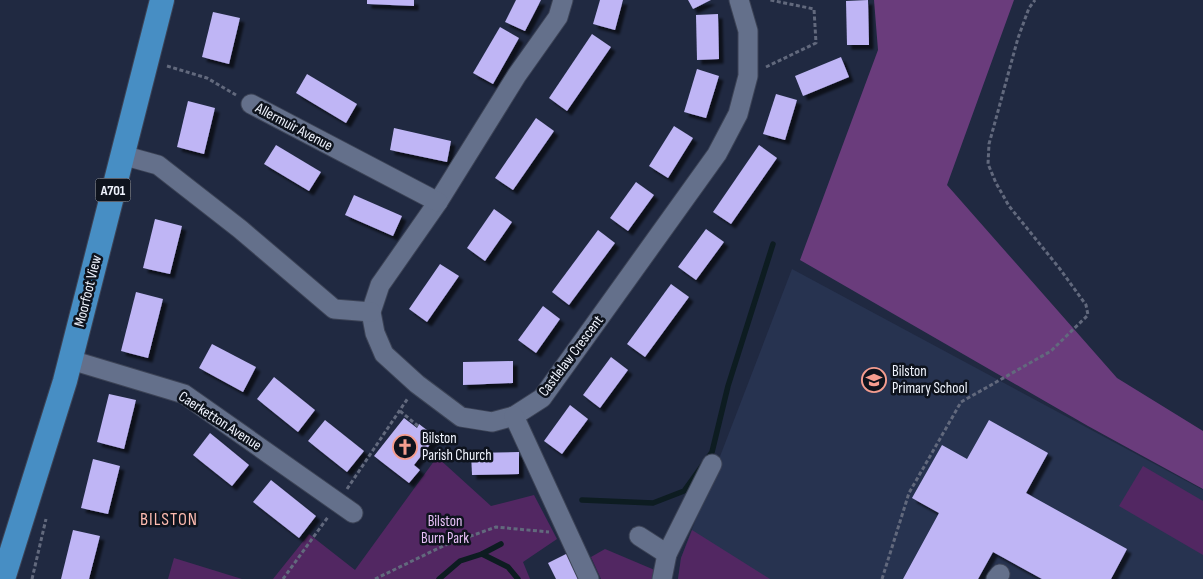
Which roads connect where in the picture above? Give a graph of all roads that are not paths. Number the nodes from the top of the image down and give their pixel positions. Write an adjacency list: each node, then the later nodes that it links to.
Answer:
1 (162, 0): 5 (main road, Moorfoot View / A701)
2 (564, 0): 6 (street)
3 (739, 0): 9 (street, Castlelaw Crescent)
4 (251, 104): 6 (street, Allermuir Avenue)
5 (122, 155): 7 (street); 8 (main road, Moorfoot View / A701)
6 (438, 202): 7 (street)
7 (370, 312): 9 (street, Castlelaw Crescent)
8 (71, 360): 11 (street, Caerketton Avenue); 14 (main road, Moorfoot View / A701)
9 (514, 416): 15 (street)
10 (712, 464): 13 (street)
11 (346, 508)
12 (639, 536): 13 (street)
13 (667, 554): 16 (street)
14 (3, 579)
15 (589, 579)
16 (662, 579)

